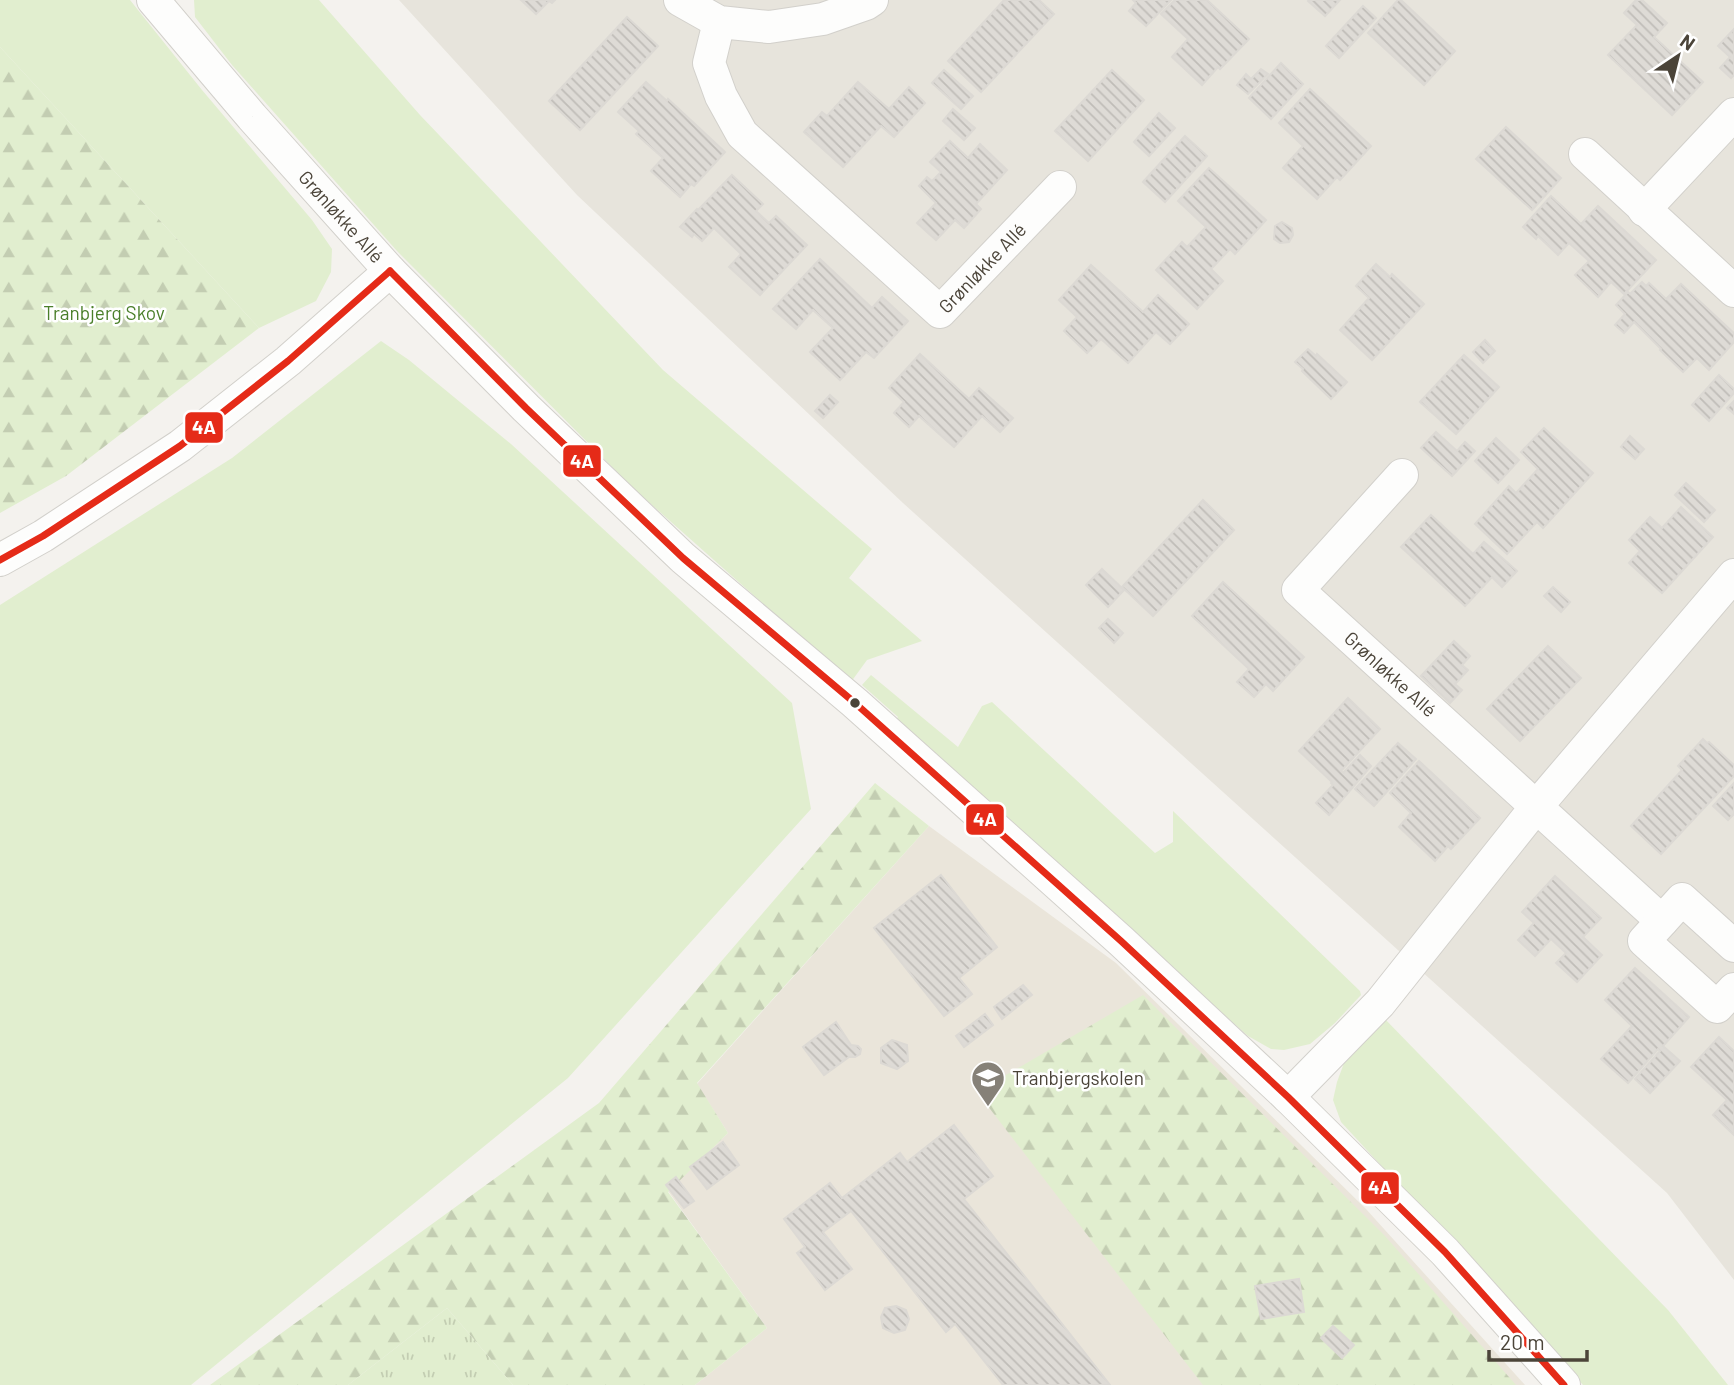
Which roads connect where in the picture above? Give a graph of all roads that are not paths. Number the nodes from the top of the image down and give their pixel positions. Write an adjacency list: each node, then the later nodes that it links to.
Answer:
1 (153, 0): 9 (street, Grønløkke Allé)
2 (680, 0): 4 (street)
3 (872, 0): 4 (street)
4 (719, 22): 7 (street, Grønløkke Allé)
5 (1734, 114): 8 (street)
6 (1585, 154): 8 (street)
7 (1060, 187)
8 (1644, 210): 10 (street)
9 (390, 271): 12 (street); 18 (street, Grønløkke Allé)
10 (1734, 291)
11 (1402, 475): 14 (street, Grønløkke Allé)
12 (0, 559)
13 (1734, 575): 14 (street)
14 (1536, 807): 15 (street, Grønløkke Allé); 18 (street)
15 (1662, 921): 16 (street); 17 (street)
16 (1734, 946)
17 (1734, 989)
18 (1288, 1097): 19 (street, Grønløkke Allé)
19 (1564, 1385)

